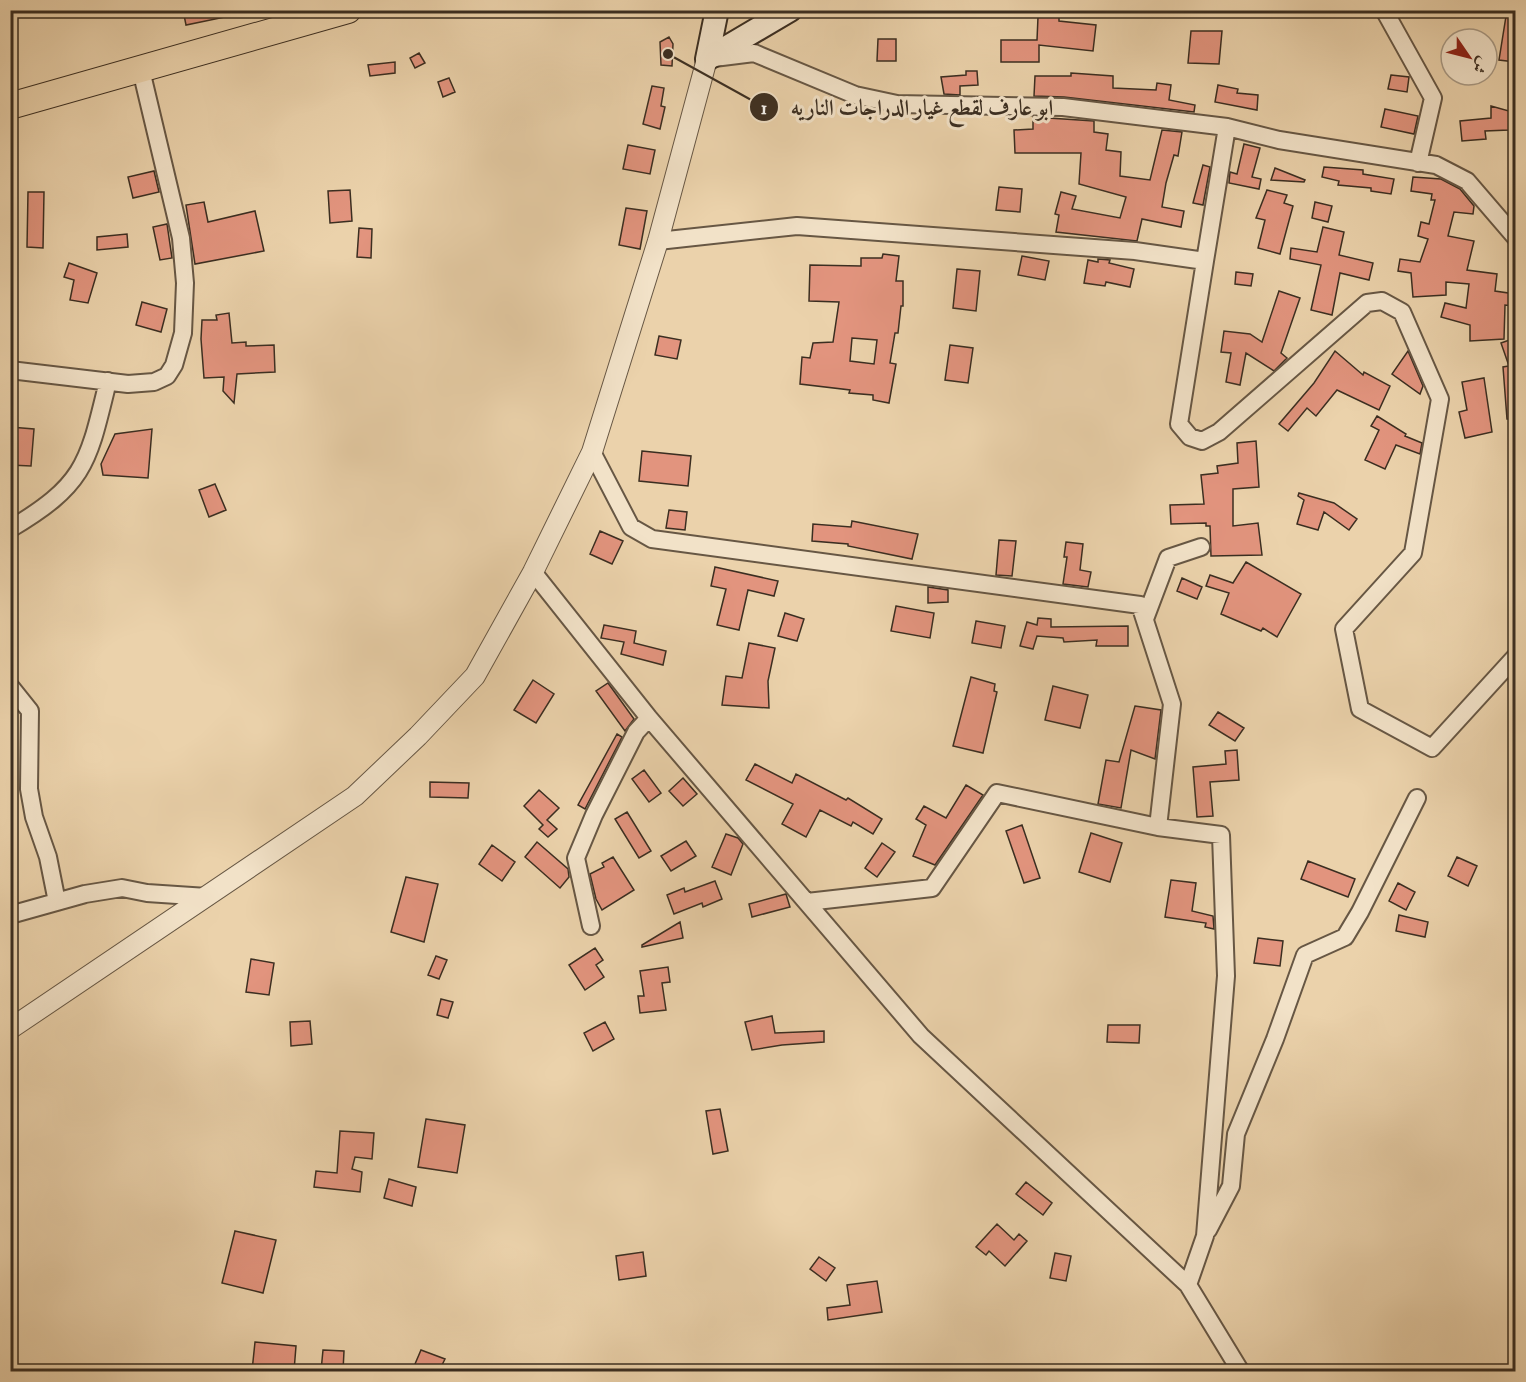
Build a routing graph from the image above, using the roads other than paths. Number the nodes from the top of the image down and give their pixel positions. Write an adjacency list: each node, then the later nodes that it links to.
1 (348, 10): 6 (main road)
2 (717, 10): 5 (main road)
3 (790, 10): 5 (main road)
4 (1384, 10): 9 (street)
5 (707, 59): 8 (street); 11 (street)
6 (141, 70): 7 (main road); 14 (street)
7 (10, 106)
8 (1227, 127): 9 (street); 12 (street)
9 (1418, 163): 10 (street)
10 (1515, 232)
11 (658, 242): 12 (street); 15 (street)
12 (1205, 261): 20 (street)
13 (10, 370): 14 (street)
14 (108, 381): 16 (street)
15 (592, 452): 18 (street); 19 (street)
16 (10, 529)
17 (1201, 547): 19 (street)
18 (533, 572): 22 (street); 25 (street)
19 (1145, 619): 24 (street)
20 (1515, 656)
21 (10, 686): 26 (street)
22 (649, 718): 27 (street); 29 (street)
23 (1417, 798): 31 (street)
24 (1158, 827): 27 (street); 31 (street)
25 (207, 897): 26 (street); 30 (street)
26 (57, 902): 28 (street)
27 (807, 902): 32 (street)
28 (10, 915)
29 (591, 926)
30 (10, 1029)
31 (1205, 1236): 32 (street)
32 (1188, 1285): 33 (street)
33 (1241, 1371)

